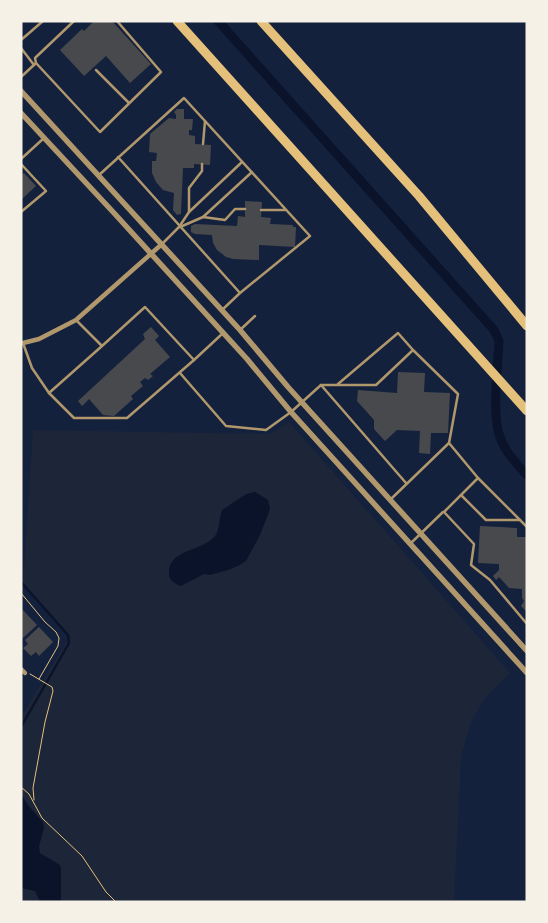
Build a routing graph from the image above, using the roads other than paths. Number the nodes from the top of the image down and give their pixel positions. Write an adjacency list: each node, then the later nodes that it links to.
1 (43, 21): 6 (lane)
2 (74, 21): 8 (lane)
3 (117, 21): 12 (lane)
4 (177, 21): 49 (highway)
5 (261, 21): 37 (highway)
6 (21, 40)
7 (21, 48): 8 (lane)
8 (35, 64): 10 (lane); 12 (lane)
9 (96, 70): 12 (lane)
10 (21, 76)
11 (21, 91): 23 (street)
12 (129, 103)
13 (21, 113): 15 (street)
14 (205, 120): 16 (lane); 17 (lane); 19 (lane)
15 (44, 138): 18 (lane); 32 (street)
16 (203, 144)
17 (118, 157): 23 (lane); 30 (lane)
18 (21, 159)
19 (242, 162): 22 (lane); 28 (lane)
20 (21, 164): 27 (lane)
21 (202, 164): 28 (lane)
22 (252, 172): 26 (lane); 29 (lane)
23 (99, 174): 31 (street)
24 (245, 209): 29 (lane)
25 (261, 210): 26 (lane)
26 (286, 210): 33 (lane)
27 (21, 212)
28 (189, 212): 30 (lane)
29 (203, 217): 30 (lane)
30 (179, 227): 31 (lane); 33 (lane)
31 (162, 244): 32 (street); 34 (street)
32 (150, 254): 36 (street); 39 (street)
33 (240, 294): 34 (lane)
34 (222, 310): 38 (street)
35 (255, 316): 38 (lane)
36 (76, 320): 40 (street); 41 (lane)
37 (527, 326)
38 (240, 330): 48 (street)
39 (223, 334): 43 (lane); 50 (street)
40 (22, 343): 47 (lane)
41 (102, 346): 43 (lane); 47 (lane)
42 (413, 350): 46 (lane); 46 (lane); 51 (lane)
43 (194, 360): 44 (lane)
44 (180, 373): 47 (lane); 50 (lane)
45 (321, 385): 46 (lane); 48 (lane); 53 (lane)
46 (337, 385)
47 (49, 393)
48 (302, 402): 50 (lane); 55 (street)
49 (527, 411)
50 (291, 412): 60 (street)
51 (450, 443): 52 (lane); 53 (lane)
52 (478, 478): 54 (lane); 57 (lane)
53 (406, 483): 55 (lane)
54 (461, 495): 56 (lane); 57 (lane)
55 (390, 499): 59 (street)
56 (444, 512): 59 (lane); 61 (lane)
57 (520, 520): 58 (lane)
58 (527, 526)
59 (421, 534): 60 (lane); 62 (street)
60 (410, 544): 63 (street)
61 (527, 624)
62 (527, 651)
63 (527, 673)

